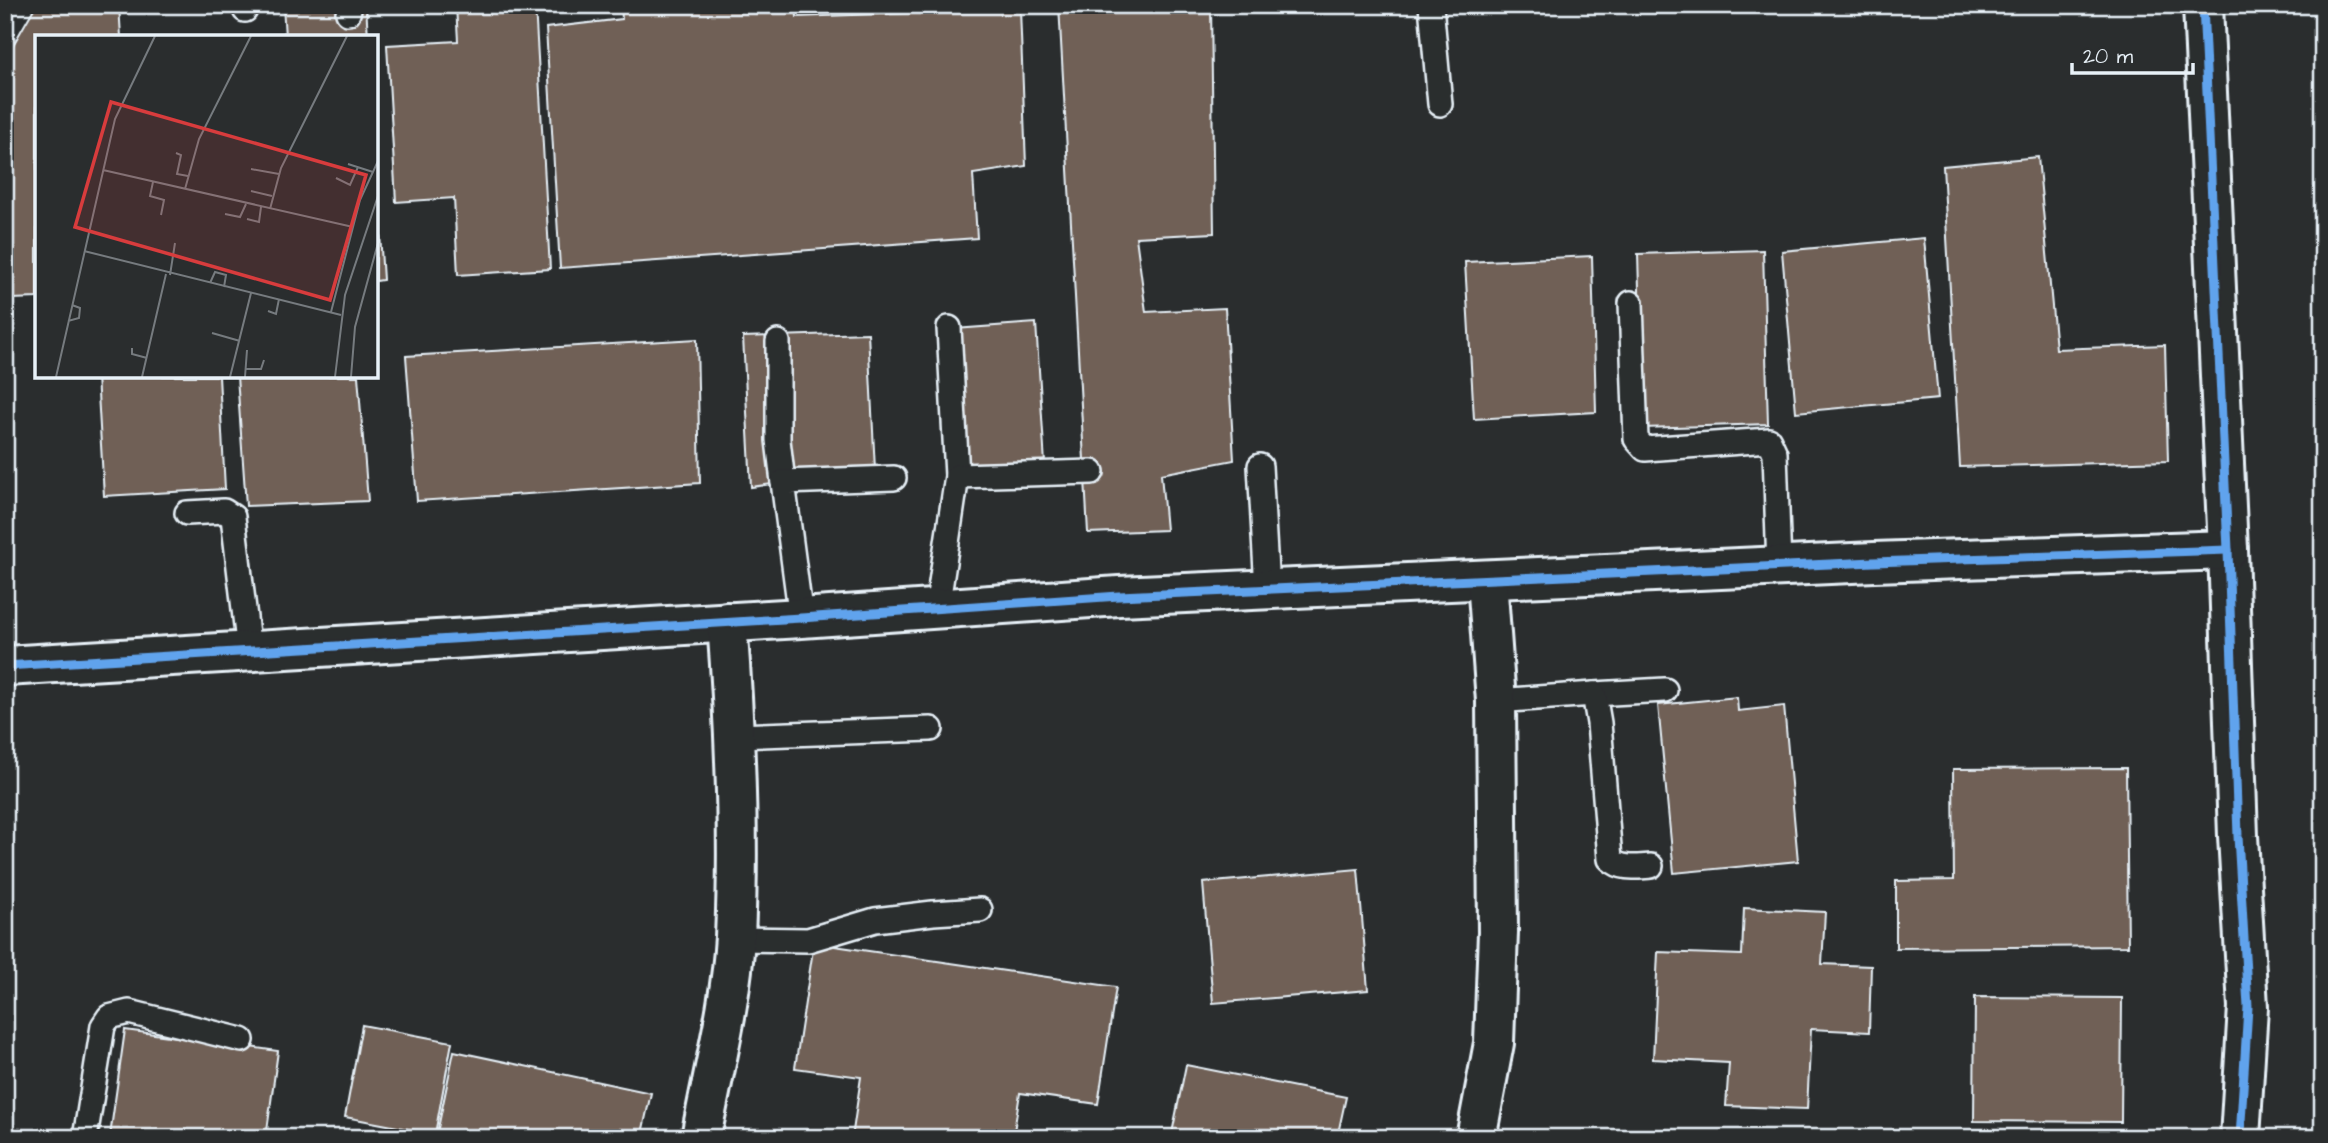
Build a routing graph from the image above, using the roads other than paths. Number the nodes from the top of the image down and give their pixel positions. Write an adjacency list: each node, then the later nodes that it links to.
1 (1431, 5): 3 (lane)
2 (2203, 5): 13 (street)
3 (1440, 104)
4 (1631, 303): 14 (lane)
5 (949, 328): 9 (lane)
6 (778, 342): 11 (lane)
7 (1259, 466): 16 (lane)
8 (1092, 472): 9 (lane)
9 (957, 476): 17 (lane)
10 (894, 478): 11 (lane)
11 (783, 482): 18 (lane)
12 (187, 513): 20 (lane)
13 (2228, 550): 14 (street); 34 (street)
14 (1779, 567): 15 (street)
15 (1487, 580): 16 (street); 24 (street)
16 (1268, 589): 17 (street)
17 (937, 608): 18 (street)
18 (801, 618): 19 (street)
19 (727, 622): 20 (street); 26 (street)
20 (249, 651): 21 (street)
21 (5, 666)
22 (1665, 691): 23 (lane)
23 (1594, 694): 24 (lane); 27 (lane)
24 (1496, 701): 33 (street)
25 (931, 730): 26 (lane)
26 (735, 736): 29 (street)
27 (1651, 866)
28 (980, 910): 29 (lane)
29 (735, 939): 32 (street)
30 (242, 1040): 31 (lane)
31 (85, 1138)
32 (701, 1138)
33 (1476, 1138)
34 (2240, 1138)

